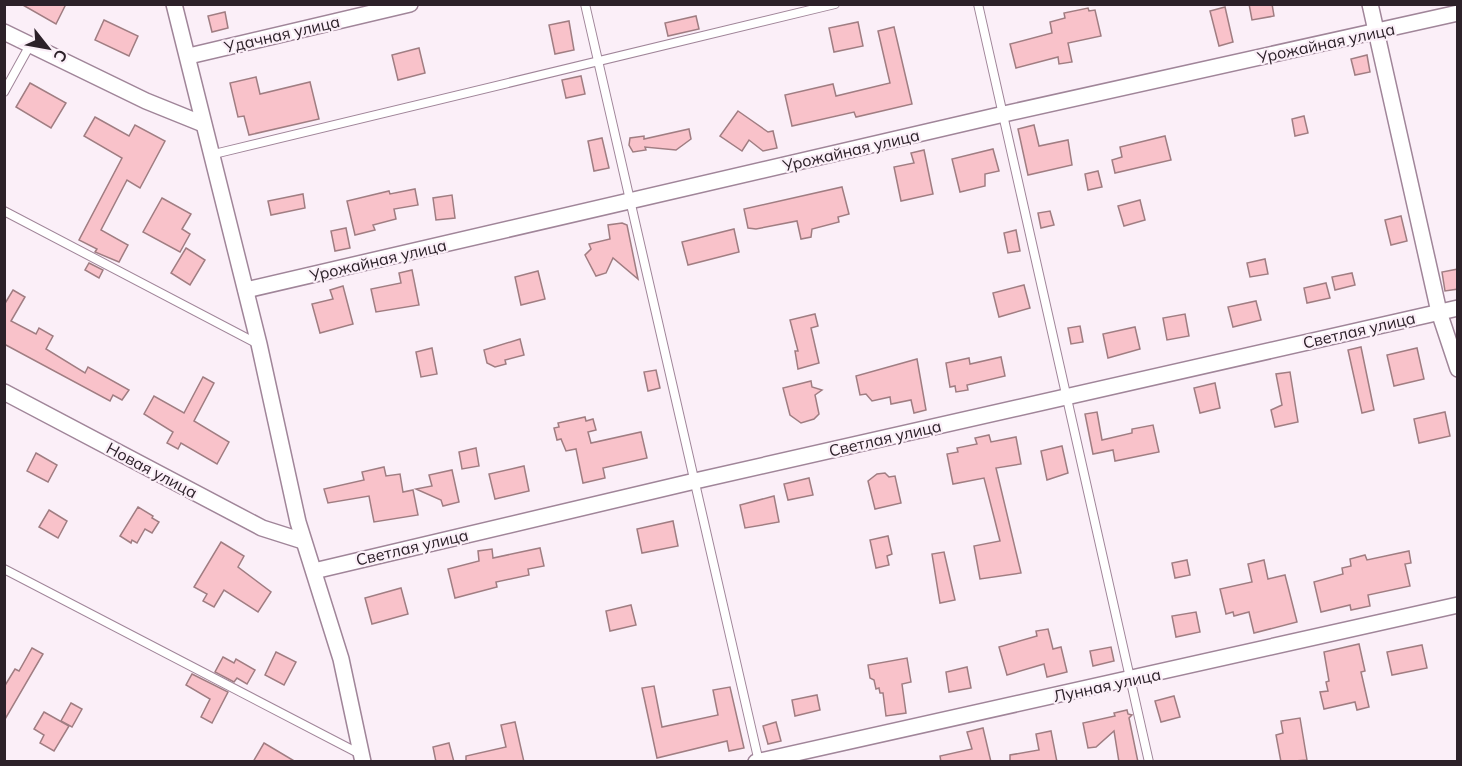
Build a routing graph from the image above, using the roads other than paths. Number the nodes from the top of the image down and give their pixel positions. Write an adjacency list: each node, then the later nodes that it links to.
1 (174, 4): 11 (street)
2 (410, 4): 11 (street, Удачная улица)
3 (585, 4): 12 (lane)
4 (835, 4): 12 (lane)
5 (978, 4): 14 (lane)
6 (1370, 4): 9 (street)
7 (1458, 14): 9 (street, Урожайная улица)
8 (4, 32): 10 (street)
9 (1378, 32): 14 (street, Урожайная улица); 21 (street)
10 (30, 45): 13 (lane); 15 (street)
11 (189, 56): 15 (street)
12 (598, 61): 16 (lane); 17 (lane)
13 (4, 92)
14 (1004, 114): 17 (street, Урожайная улица); 25 (lane)
15 (203, 124): 16 (street)
16 (210, 155): 19 (street)
17 (629, 202): 19 (street, Урожайная улица); 26 (lane)
18 (4, 211): 22 (lane)
19 (246, 290): 22 (street)
20 (1458, 308): 21 (street, Светлая улица)
21 (1439, 312): 23 (street); 25 (street, Светлая улица)
22 (260, 344): 27 (street)
23 (1458, 369)
24 (4, 392): 27 (street, Новая улица)
25 (1068, 397): 26 (street, Светлая улица); 31 (lane)
26 (696, 481): 29 (street, Светлая улица); 33 (lane)
27 (303, 541): 29 (street)
28 (4, 569): 32 (lane)
29 (314, 571): 32 (street)
30 (1458, 605): 31 (street, Лунная улица)
31 (1131, 679): 33 (street, Лунная улица); 34 (lane)
32 (363, 759)
33 (758, 761)
34 (1149, 762)

